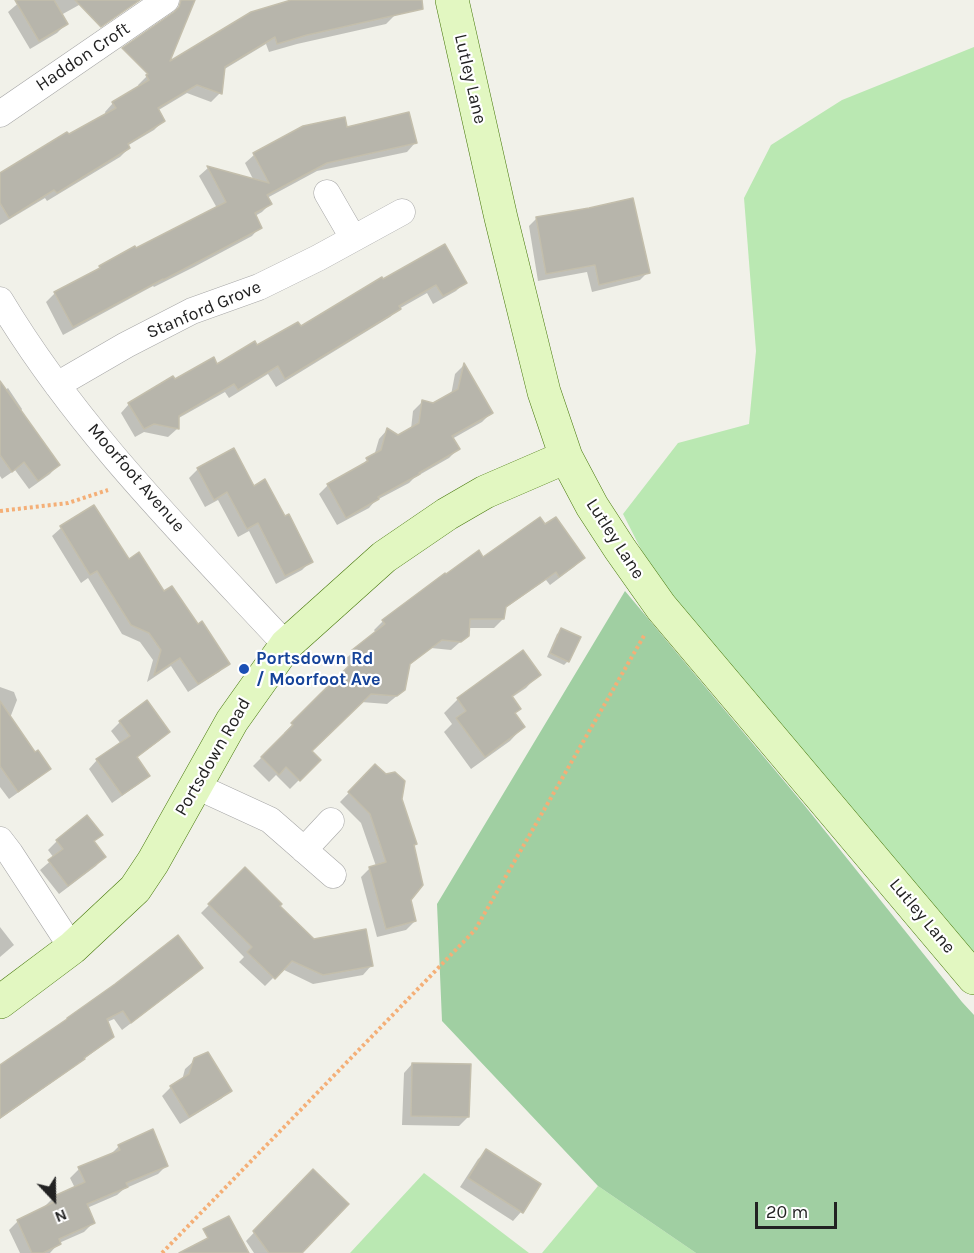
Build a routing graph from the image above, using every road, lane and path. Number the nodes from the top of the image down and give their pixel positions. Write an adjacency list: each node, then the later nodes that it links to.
1 (166, 0): 3 (street, Haddon Croft)
2 (453, 0): 9 (street, Lutley Lane)
3 (0, 114)
4 (327, 193): 6 (street)
5 (402, 212): 6 (street, Stanford Grove)
6 (353, 238): 8 (street, Stanford Grove)
7 (0, 300): 8 (street, Moorfoot Avenue)
8 (57, 385): 10 (street, Moorfoot Avenue)
9 (566, 457): 12 (street, Lutley Lane); 13 (street, Portsdown Road)
10 (134, 480): 11 (path); 13 (street, Moorfoot Avenue)
11 (0, 511)
12 (661, 607): 20 (street, Lutley Lane); 22 (path)
13 (286, 645): 14 (street, Portsdown Road)
14 (196, 786): 17 (street); 19 (street, Portsdown Road)
15 (331, 821): 17 (street)
16 (0, 840): 19 (street)
17 (304, 850): 18 (street)
18 (333, 876)
19 (72, 948): 21 (street, Portsdown Road)
20 (974, 978)
21 (0, 1002)
22 (162, 1253)

